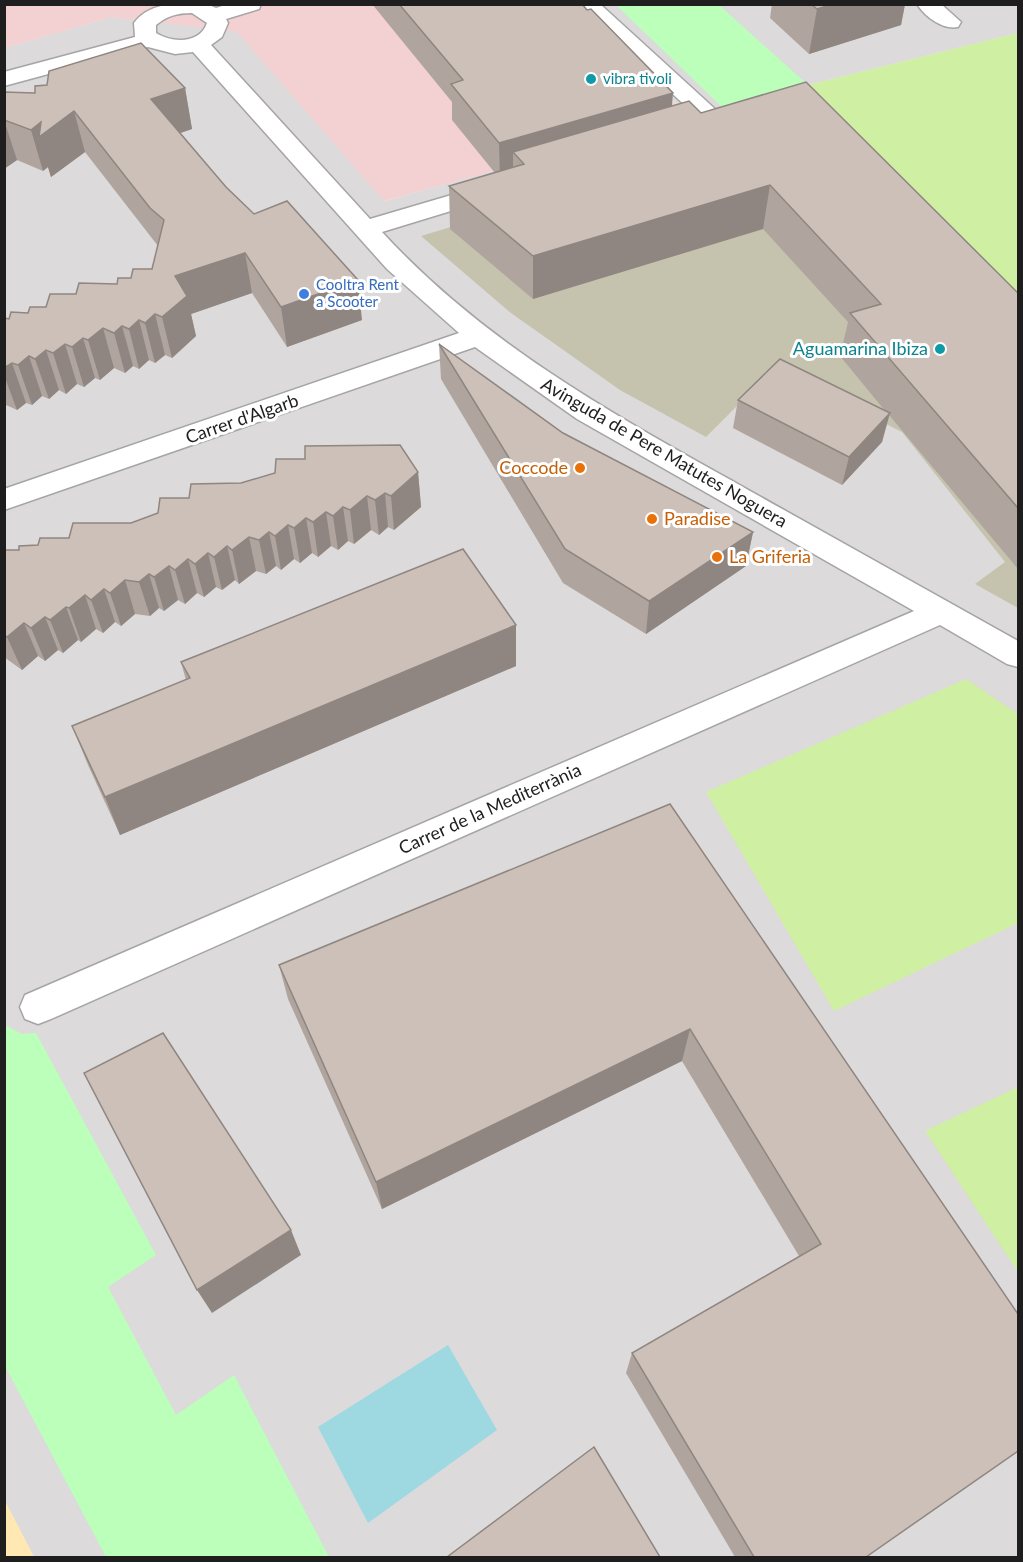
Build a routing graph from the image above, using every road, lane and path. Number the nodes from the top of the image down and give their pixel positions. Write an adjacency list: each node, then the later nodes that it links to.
1 (251, 4): 5 (street)
2 (587, 4): 10 (street)
3 (927, 4): 6 (street)
4 (156, 8): 5 (street); 7 (street)
5 (215, 16): 8 (street)
6 (950, 22)
7 (149, 40): 8 (street); 9 (street)
8 (198, 44): 12 (street, Avinguda de Pere Matutes Noguera)
9 (4, 79)
10 (718, 124)
11 (516, 184): 12 (street)
12 (364, 229): 13 (street, Avinguda de Pere Matutes Noguera)
13 (478, 336): 14 (street, Carrer d'Algarb); 15 (street, Avinguda de Pere Matutes Noguera)
14 (4, 500)
15 (941, 612): 16 (street, Avinguda de Pere Matutes Noguera); 17 (street, Carrer de la Mediterrània)
16 (1018, 655)
17 (38, 1007)

